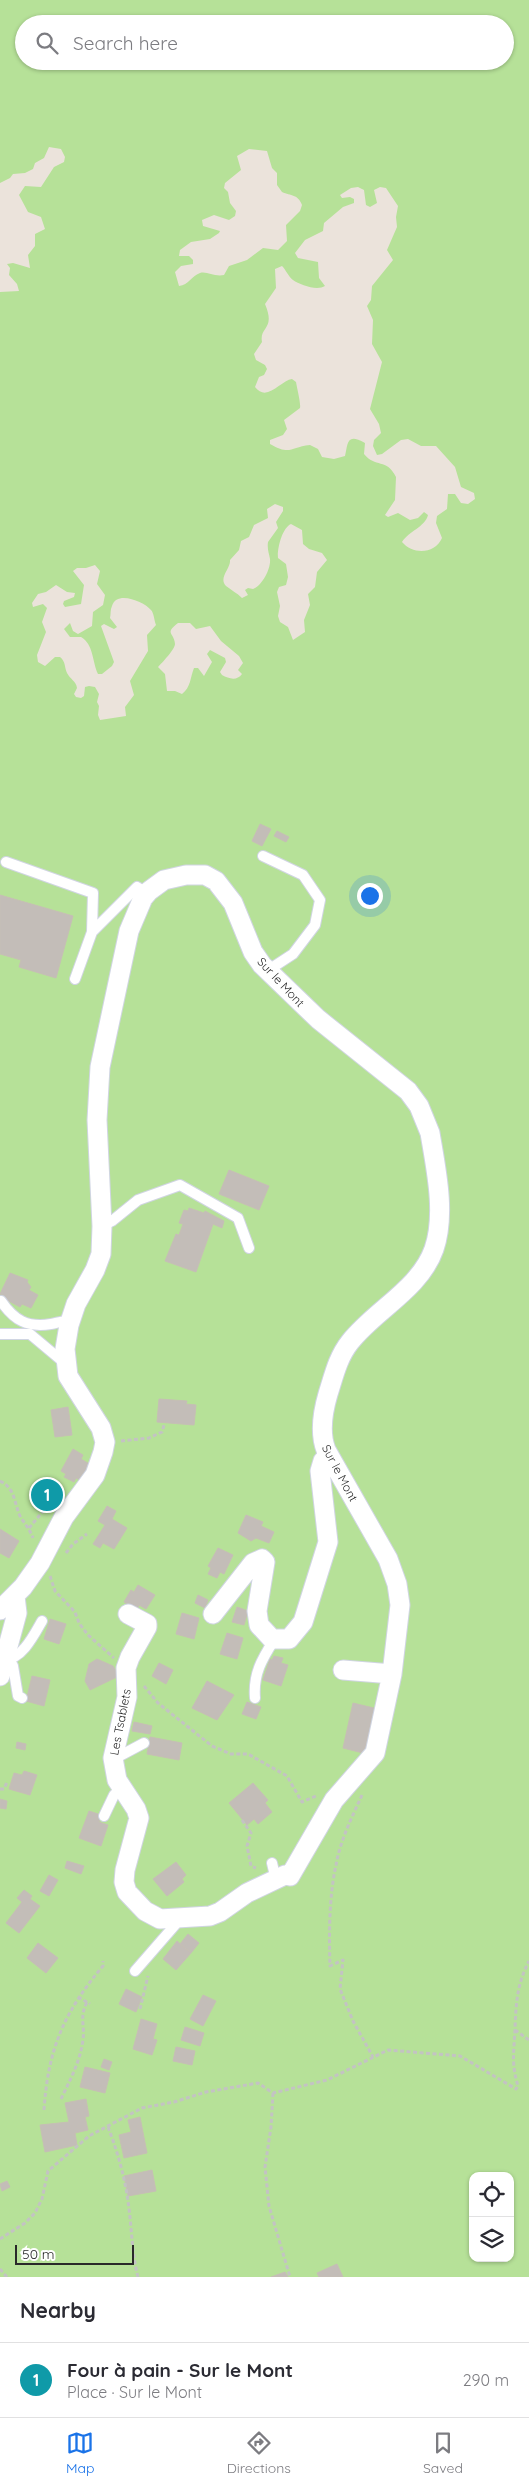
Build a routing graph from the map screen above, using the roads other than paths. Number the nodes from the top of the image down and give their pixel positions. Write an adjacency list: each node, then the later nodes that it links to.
1 (263, 856): 5 (lane)
2 (6, 862): 4 (lane)
3 (147, 893): 4 (lane); 5 (street, Sur le Mont); 7 (street, Sur le Mont)
4 (92, 932): 6 (lane)
5 (267, 971): 13 (street, Sur le Mont)
6 (75, 979)
7 (102, 1226): 8 (lane); 10 (street, Sur le Mont)
8 (249, 1248)
9 (0, 1301): 10 (lane)
10 (70, 1322): 12 (street, Sur le Mont)
11 (0, 1334): 12 (lane)
12 (65, 1359): 14 (street, Sur le Mont)
13 (329, 1456): 18 (street); 21 (street, Sur le Mont)
14 (5, 1604): 19 (street)
15 (128, 1614): 26 (street, Les Tsablets)
16 (212, 1614): 18 (street)
17 (42, 1621): 19 (lane)
18 (274, 1640): 23 (lane)
19 (4, 1665): 22 (lane)
20 (343, 1670): 21 (street)
21 (392, 1674): 25 (street, Sur le Mont)
22 (22, 1698)
23 (255, 1698)
24 (144, 1743): 26 (lane)
25 (375, 1753): 29 (street, Les Tsablets)
26 (112, 1759): 27 (street, Les Tsablets)
27 (122, 1787): 28 (lane); 29 (street, Les Tsablets)
28 (104, 1816)
29 (178, 1918): 30 (lane)
30 (135, 1971)

